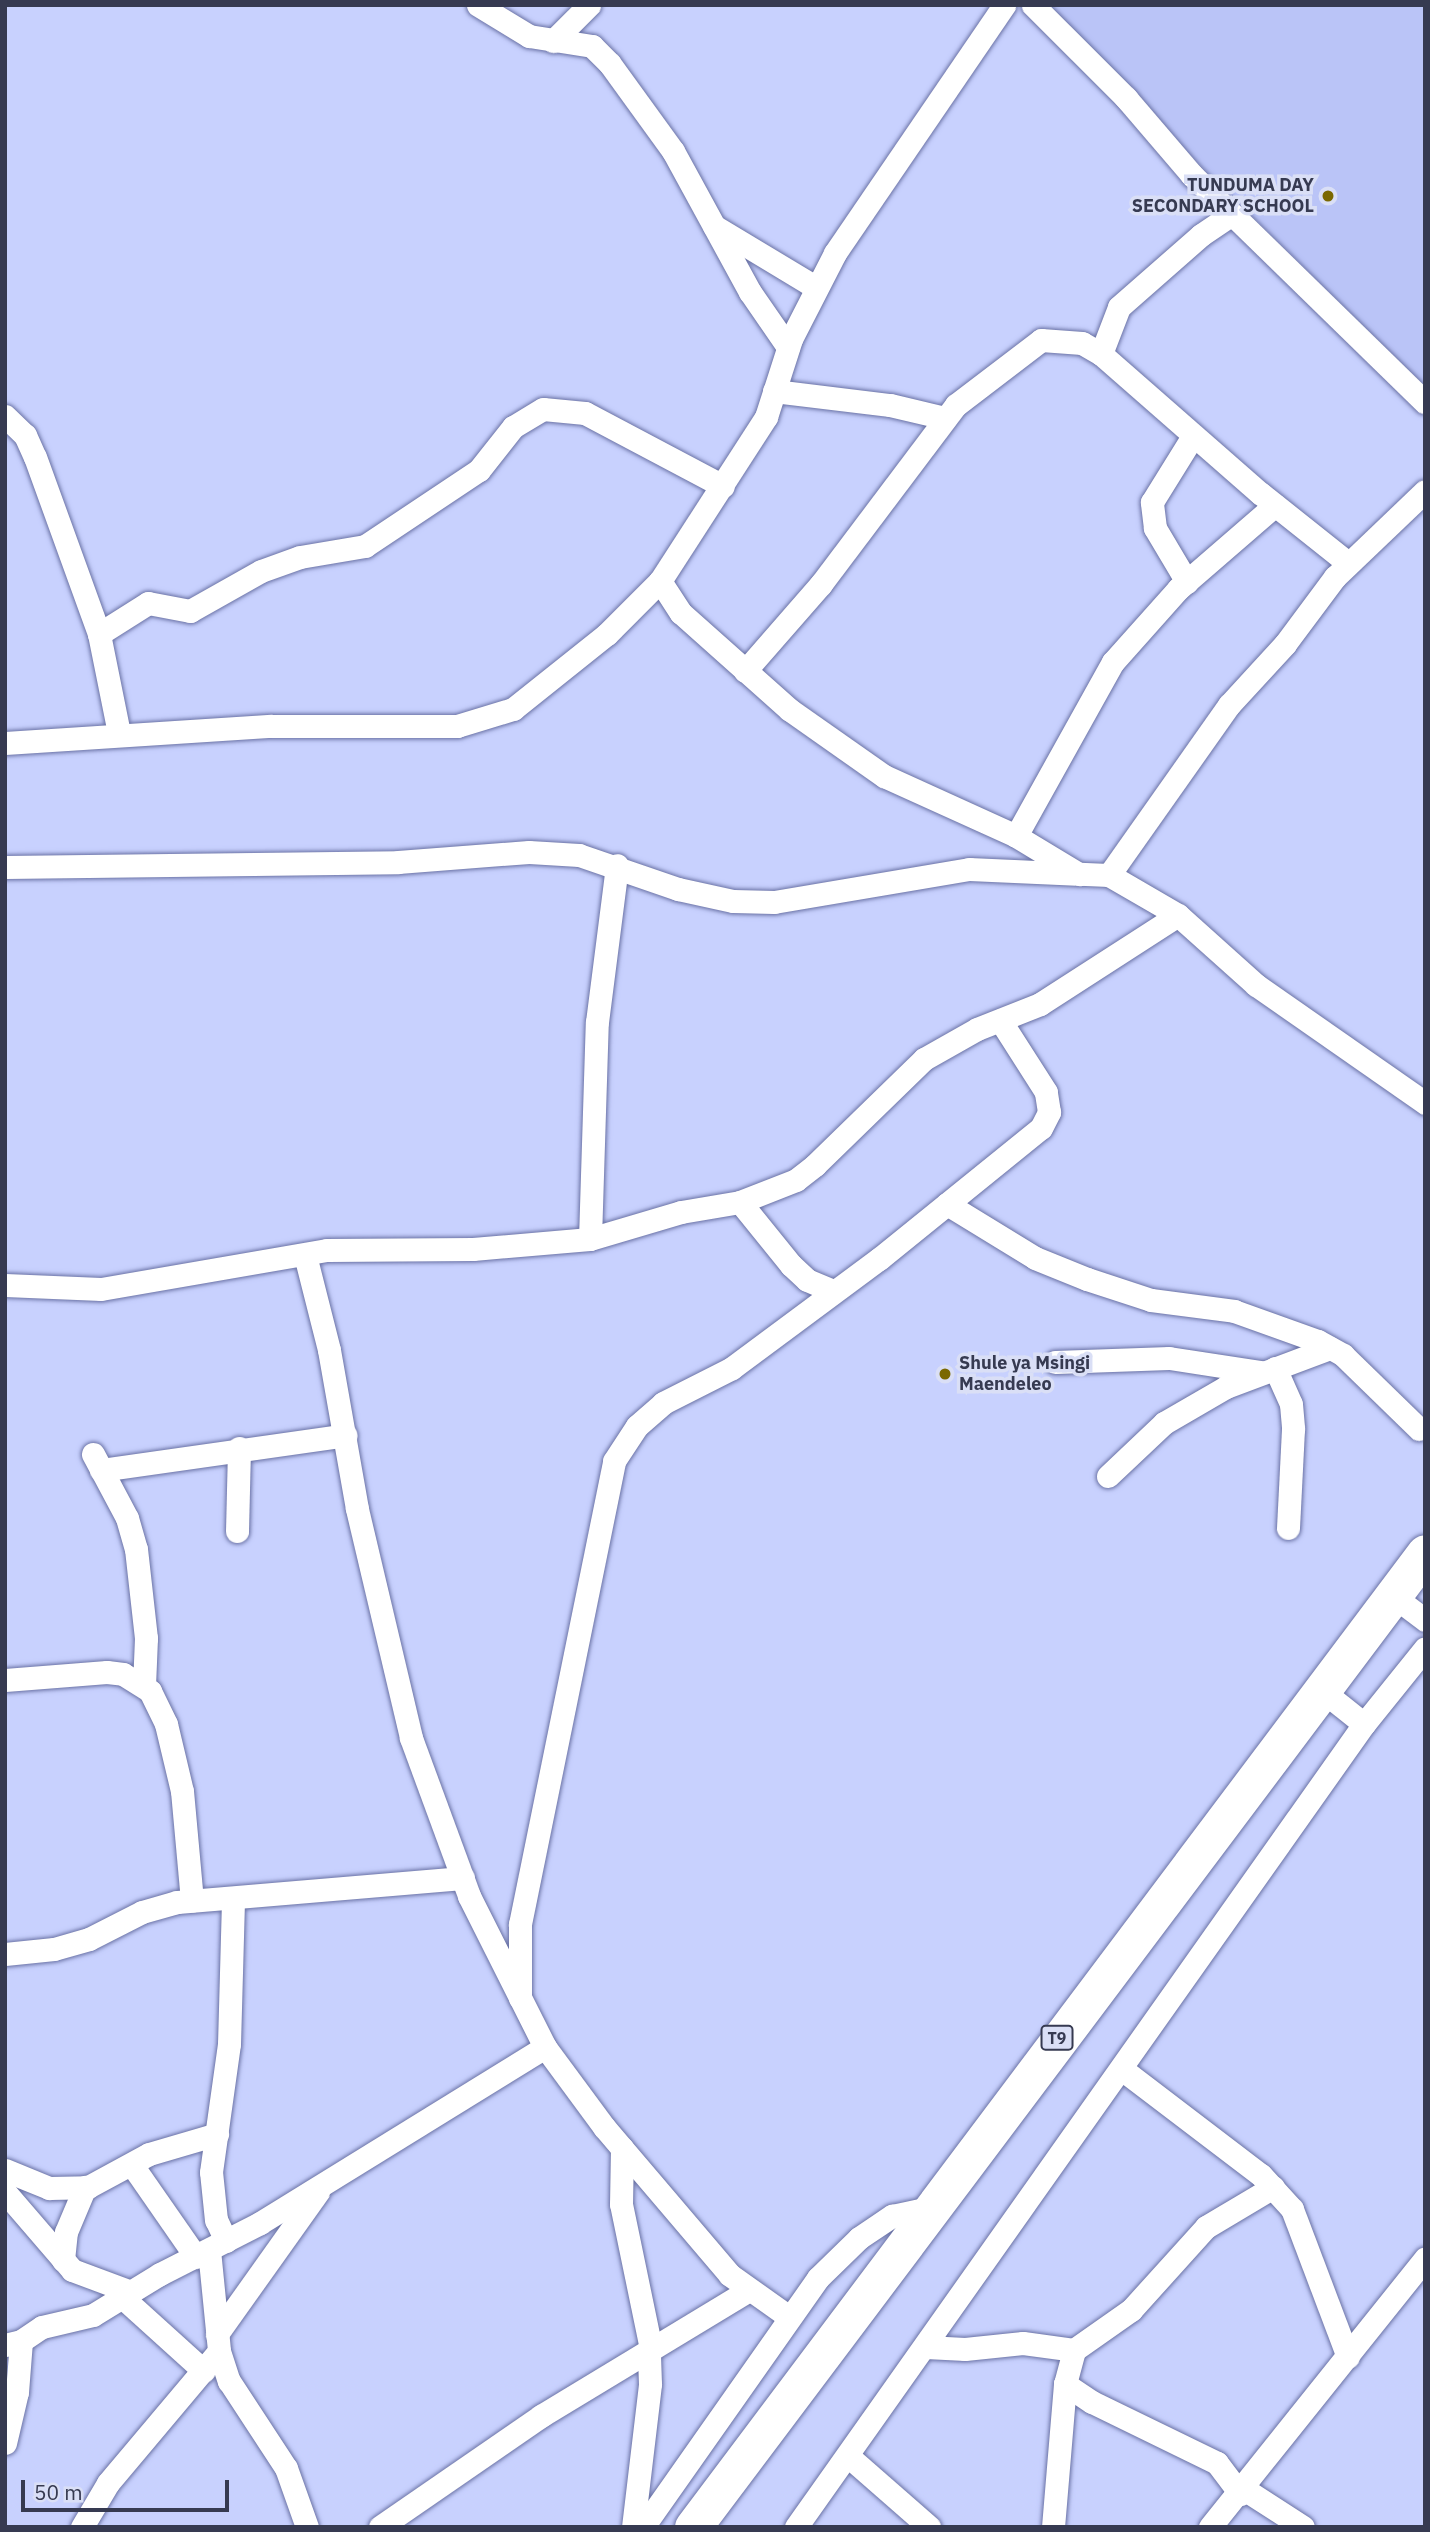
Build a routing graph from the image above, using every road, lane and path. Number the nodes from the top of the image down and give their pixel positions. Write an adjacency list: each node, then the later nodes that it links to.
1 (478, 5): 5 (street)
2 (589, 5): 5 (street)
3 (1004, 5): 8 (street)
4 (1033, 5): 6 (street)
5 (553, 41): 7 (street)
6 (1232, 214): 10 (street); 12 (street)
7 (711, 224): 8 (street); 9 (street)
8 (816, 287): 9 (street)
9 (789, 346): 11 (street)
10 (1101, 354): 14 (street); 15 (street)
11 (774, 391): 14 (street); 16 (street)
12 (1425, 402)
13 (5, 416): 22 (street)
14 (945, 418): 23 (street)
15 (1193, 436): 18 (street); 21 (street)
16 (723, 486): 20 (street); 22 (street)
17 (1425, 491): 19 (street)
18 (1275, 505): 19 (street); 21 (street)
19 (1348, 563): 30 (street)
20 (660, 581): 23 (street); 24 (street)
21 (1187, 582): 26 (street)
22 (99, 634): 24 (street)
23 (745, 671): 26 (street)
24 (119, 733): 25 (street)
25 (5, 743)
26 (1016, 836): 29 (street)
27 (617, 865): 28 (street); 29 (street); 36 (street)
28 (5, 867)
29 (1079, 874): 30 (street)
30 (1110, 875): 31 (street)
31 (1178, 915): 32 (street); 33 (street)
32 (1000, 1020): 34 (street); 35 (street)
33 (1425, 1104)
34 (740, 1202): 36 (street); 39 (street)
35 (947, 1204): 39 (street); 40 (street)
36 (590, 1239): 37 (street)
37 (305, 1255): 38 (street); 44 (street)
38 (5, 1285)
39 (833, 1291): 61 (street)
40 (1330, 1348): 42 (street); 43 (street)
41 (1055, 1362): 42 (street)
42 (1269, 1370): 46 (street); 47 (street)
43 (1419, 1429)
44 (346, 1435): 45 (street); 57 (street)
45 (239, 1448): 48 (street); 54 (street)
46 (1108, 1476)
47 (1288, 1528)
48 (237, 1531)
49 (1425, 1552): 50 (highway, T9)
50 (1392, 1595): 51 (street); 55 (highway, T9)
51 (1425, 1620)
52 (1425, 1648): 56 (street)
53 (5, 1681): 54 (street)
54 (144, 1686): 59 (street)
55 (1320, 1689): 56 (street); 72 (highway, T9)
56 (1364, 1724): 63 (street)
57 (463, 1878): 58 (street); 61 (street)
58 (233, 1898): 59 (street); 64 (street)
59 (192, 1901): 60 (street)
60 (5, 1954)
61 (520, 1998): 62 (street)
62 (545, 2047): 65 (street); 68 (street)
63 (1123, 2070): 70 (street); 81 (street)
64 (217, 2134): 66 (street); 73 (street)
65 (622, 2148): 76 (street); 82 (street)
66 (132, 2165): 69 (street); 73 (street)
67 (5, 2169): 69 (street)
68 (322, 2186): 73 (street); 79 (street)
69 (85, 2187): 75 (street)
70 (1273, 2187): 83 (street); 84 (street)
71 (5, 2192): 75 (street)
72 (929, 2208): 78 (street); 95 (highway, T9)
73 (211, 2249): 77 (street); 79 (street)
74 (1425, 2259): 84 (street)
75 (63, 2260): 77 (street)
76 (749, 2290): 78 (street); 82 (street)
77 (126, 2295): 80 (street); 85 (street)
78 (789, 2317): 94 (street)
79 (218, 2342): 85 (street); 91 (street)
80 (13, 2343): 87 (street)
81 (926, 2347): 83 (street); 88 (street)
82 (650, 2350): 92 (street); 93 (street)
83 (1074, 2350): 86 (street)
84 (1348, 2357): 89 (street)
85 (205, 2371): 90 (street)
86 (1065, 2384): 89 (street); 98 (street)
87 (5, 2443)
88 (848, 2456): 96 (street); 97 (street)
89 (1242, 2491): 99 (street); 100 (street)
90 (82, 2527)
91 (307, 2527)
92 (380, 2527)
93 (633, 2527)
94 (643, 2527)
95 (693, 2527)
96 (796, 2527)
97 (929, 2527)
98 (1053, 2527)
99 (1210, 2527)
100 (1303, 2527)

